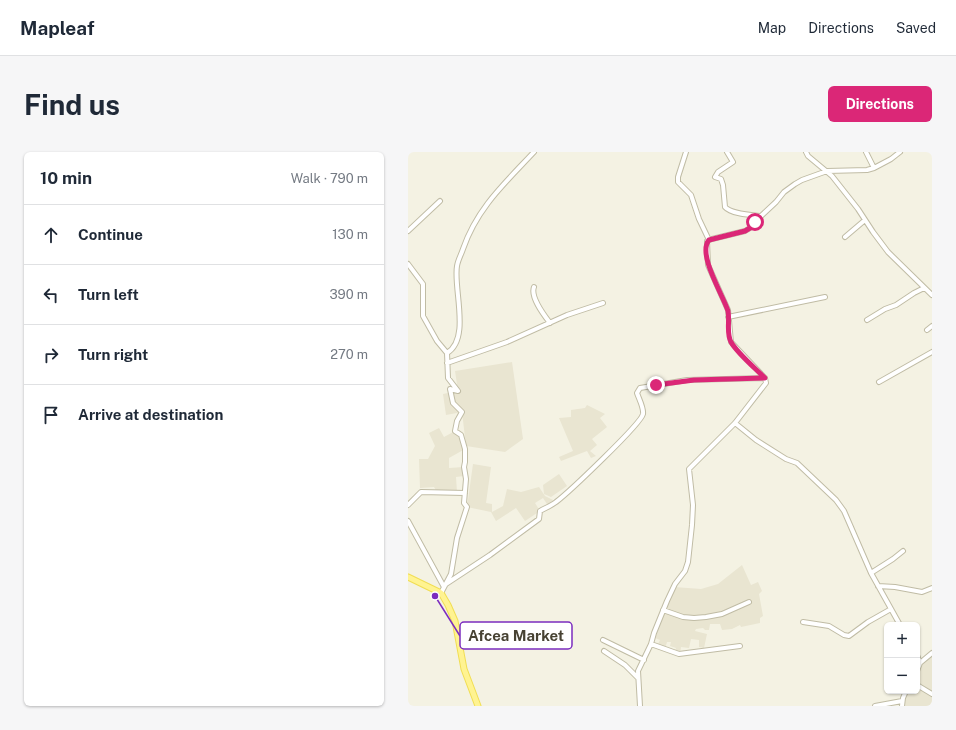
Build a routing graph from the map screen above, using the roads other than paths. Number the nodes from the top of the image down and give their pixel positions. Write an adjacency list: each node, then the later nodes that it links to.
1 (534, 152): 27 (street)
2 (686, 152): 14 (street)
3 (727, 152): 10 (street)
4 (806, 152): 8 (street)
5 (866, 152): 7 (street)
6 (900, 152): 7 (street)
7 (874, 168): 8 (street)
8 (827, 171): 10 (street); 11 (street)
9 (440, 200): 12 (street)
10 (761, 216): 14 (street)
11 (865, 220): 13 (street); 17 (street)
12 (408, 231)
13 (845, 237)
14 (709, 240): 21 (street)
15 (408, 264): 27 (street)
16 (534, 287): 23 (street)
17 (924, 288): 18 (street); 22 (street)
18 (932, 295)
19 (825, 297): 21 (street)
20 (603, 302): 23 (street)
21 (728, 317): 29 (street)
22 (866, 320)
23 (550, 323): 28 (street)
24 (932, 326): 25 (street)
25 (927, 330)
26 (932, 352): 30 (street)
27 (447, 353): 28 (street)
28 (447, 363): 32 (street)
29 (765, 378): 31 (street); 38 (street)
30 (878, 382)
31 (735, 423): 36 (street); 44 (street)
32 (465, 493): 33 (street); 38 (street)
33 (408, 505)
34 (408, 521): 38 (street)
35 (903, 551): 36 (street)
36 (871, 573): 39 (street)
37 (408, 577): 41 (main road)
38 (445, 586): 41 (street)
39 (878, 586): 40 (street); 43 (street)
40 (932, 588)
41 (441, 594): 59 (main road)
42 (749, 602): 44 (street)
43 (891, 609): 45 (street); 46 (street)
44 (663, 610): 48 (street)
45 (803, 622)
46 (898, 622)
47 (603, 640): 52 (street)
48 (651, 644): 49 (street); 52 (street)
49 (740, 646)
50 (604, 651): 54 (street)
51 (932, 653): 53 (street)
52 (644, 660): 54 (street)
53 (920, 663)
54 (638, 678): 60 (street)
55 (920, 687): 57 (street)
56 (905, 694): 58 (street)
57 (932, 694)
58 (902, 704): 61 (street)
59 (478, 706)
60 (640, 706)
61 (875, 706)

